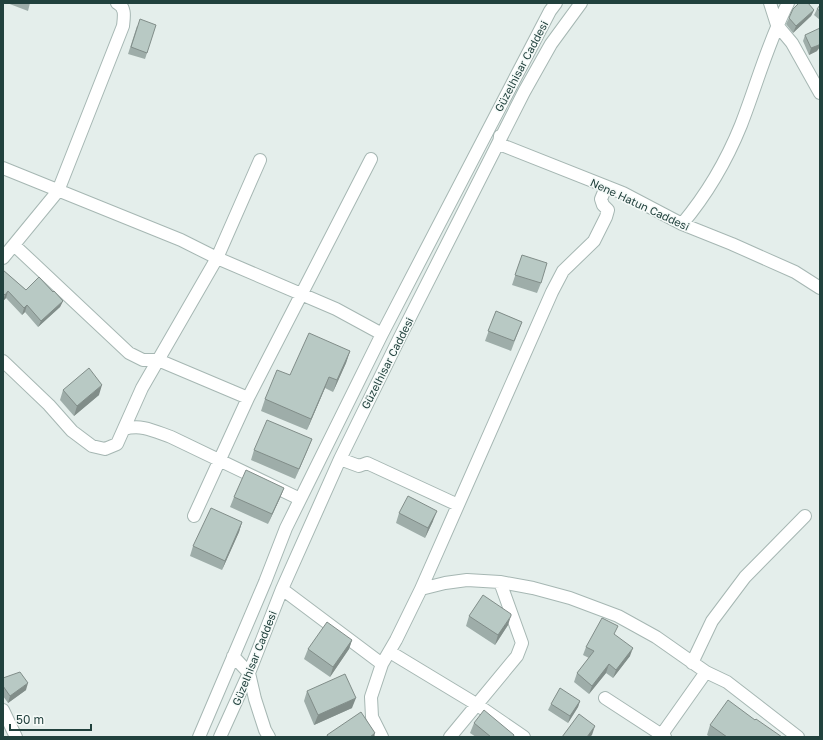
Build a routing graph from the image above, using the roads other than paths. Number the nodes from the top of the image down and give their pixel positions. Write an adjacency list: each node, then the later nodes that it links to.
1 (116, 3): 14 (street)
2 (556, 3): 8 (street, Güzelhisar Caddesi)
3 (581, 3): 9 (street, Güzelhisar Caddesi)
4 (770, 3): 6 (street)
5 (788, 3): 6 (street)
6 (777, 25): 7 (street); 15 (street)
7 (820, 93)
8 (503, 99): 9 (street); 21 (street, Güzelhisar Caddesi)
9 (499, 144): 13 (street, Nene Hatun Caddesi); 26 (street, Güzelhisar Caddesi)
10 (371, 159): 20 (street)
11 (260, 160): 18 (street)
12 (3, 168): 14 (street)
13 (606, 187): 15 (street, Nene Hatun Caddesi); 29 (street)
14 (58, 191): 16 (street); 18 (street)
15 (682, 224): 19 (street, Nene Hatun Caddesi)
16 (14, 245): 17 (street); 22 (street)
17 (3, 258)
18 (217, 258): 20 (street); 22 (street)
19 (820, 288)
20 (302, 294): 21 (street); 24 (street)
21 (382, 334): 28 (street, Güzelhisar Caddesi)
22 (158, 360): 24 (street); 25 (street)
23 (3, 361): 25 (street)
24 (248, 398): 27 (street)
25 (124, 429): 27 (street)
26 (340, 459): 29 (street); 33 (street, Güzelhisar Caddesi)
27 (220, 460): 28 (street); 30 (street)
28 (300, 499): 36 (street, Güzelhisar Caddesi)
29 (458, 505): 34 (street)
30 (194, 516)
31 (805, 516): 37 (street)
32 (500, 582): 34 (street); 37 (street); 42 (street)
33 (282, 589): 38 (street); 40 (street, Güzelhisar Caddesi)
34 (422, 589): 35 (street)
35 (390, 652): 38 (street); 42 (street)
36 (233, 656): 40 (street); 46 (street, Güzelhisar Caddesi)
37 (692, 663): 39 (street)
38 (382, 664): 49 (street)
39 (706, 672): 44 (street); 52 (street)
40 (249, 673): 47 (street, Güzelhisar Caddesi); 48 (street)
41 (605, 698): 44 (street)
42 (476, 704): 50 (street); 51 (street)
43 (3, 710): 45 (street)
44 (662, 736)
45 (16, 737)
46 (199, 737)
47 (220, 737)
48 (269, 737)
49 (382, 737)
50 (450, 737)
51 (524, 737)
52 (798, 737)

